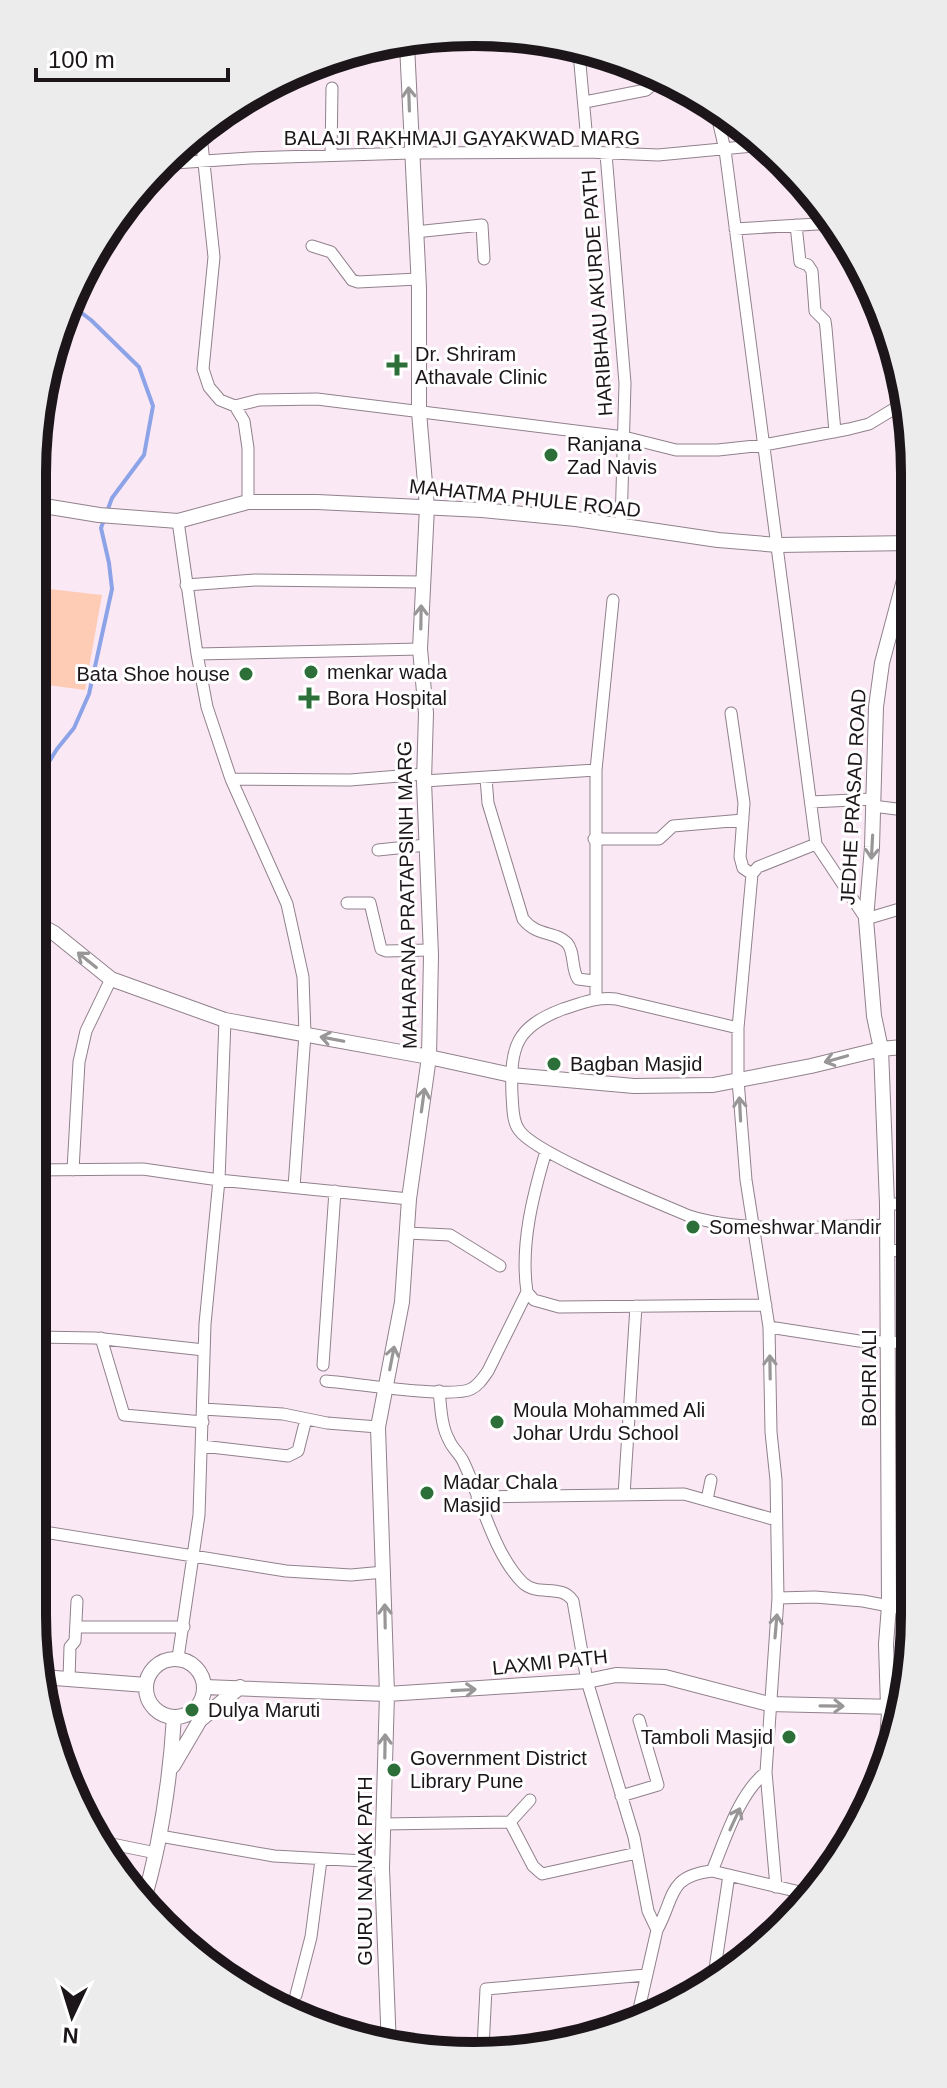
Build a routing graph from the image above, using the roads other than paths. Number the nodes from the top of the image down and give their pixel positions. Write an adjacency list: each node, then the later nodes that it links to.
1 (407, 52): 11 (street, MAHARANA PRATAPSINH MARG, one-way to 1)
2 (580, 60): 5 (street)
3 (652, 85): 5 (street)
4 (332, 88): 13 (street)
5 (585, 102): 10 (street)
6 (719, 123): 9 (street)
7 (201, 144): 14 (street)
8 (749, 147): 9 (street, BALAJI RAKHMAJI GAYAKWAD MARG)
9 (725, 150): 12 (street, BALAJI RAKHMAJI GAYAKWAD MARG); 18 (street)
10 (588, 152): 11 (street, BALAJI RAKHMAJI GAYAKWAD MARG); 12 (street, BALAJI RAKHMAJI GAYAKWAD MARG)
11 (411, 153): 13 (street, BALAJI RAKHMAJI GAYAKWAD MARG); 19 (street, MAHARANA PRATAPSINH MARG)
12 (606, 154): 27 (street, HARIBHAU AKURDE PATH)
13 (331, 155): 14 (street, BALAJI RAKHMAJI GAYAKWAD MARG)
14 (202, 162): 15 (street, BALAJI RAKHMAJI GAYAKWAD MARG); 23 (street)
15 (180, 163)
16 (820, 224): 17 (street)
17 (796, 225): 18 (street); 26 (street)
18 (735, 229): 28 (street)
19 (415, 232): 21 (street); 22 (street, MAHARANA PRATAPSINH MARG)
20 (312, 246): 22 (street)
21 (484, 259)
22 (418, 279): 25 (street, MAHARANA PRATAPSINH MARG)
23 (235, 406): 25 (street); 29 (street)
24 (896, 408): 26 (street)
25 (419, 412): 27 (street); 31 (street, MAHARANA PRATAPSINH MARG)
26 (835, 432): 28 (street)
27 (624, 437): 28 (street); 33 (street, HARIBHAU AKURDE PATH)
28 (764, 445): 35 (street)
29 (248, 502): 31 (street, MAHATMA PHULE ROAD); 32 (street, MAHATMA PHULE ROAD)
30 (46, 506): 32 (street, MAHATMA PHULE ROAD)
31 (427, 507): 33 (street, MAHATMA PHULE ROAD); 36 (street, MAHARANA PRATAPSINH MARG)
32 (178, 521): 37 (street)
33 (621, 526): 35 (street, MAHATMA PHULE ROAD)
34 (901, 543): 35 (street, MAHATMA PHULE ROAD)
35 (778, 545): 47 (street)
36 (422, 582): 37 (street); 40 (street, MAHARANA PRATAPSINH MARG, one-way to 36)
37 (186, 585): 41 (street)
38 (901, 591): 48 (street, JEDHE PRASAD ROAD)
39 (613, 600): 43 (street)
40 (420, 649): 41 (street); 44 (street, MAHARANA PRATAPSINH MARG)
41 (197, 654): 46 (street)
42 (731, 713): 50 (street)
43 (596, 770): 45 (street); 51 (street)
44 (424, 778): 45 (street); 46 (street); 53 (street, MAHARANA PRATAPSINH MARG)
45 (486, 778): 62 (street)
46 (231, 779): 66 (street)
47 (811, 802): 48 (street); 52 (street)
48 (873, 802): 49 (street); 58 (street, JEDHE PRASAD ROAD, one-way to 58)
49 (901, 808)
50 (743, 820): 51 (street); 55 (street)
51 (594, 839): 62 (street)
52 (816, 844): 55 (street); 58 (street)
53 (426, 845): 54 (street); 60 (street, MAHARANA PRATAPSINH MARG)
54 (378, 850)
55 (752, 874): 65 (street)
56 (347, 903): 60 (street)
57 (901, 909): 58 (street)
58 (866, 919): 68 (street, JEDHE PRASAD ROAD)
59 (46, 929): 61 (street, one-way to 59)
60 (430, 950): 69 (street, MAHARANA PRATAPSINH MARG)
61 (111, 979): 64 (street); 74 (street)
62 (594, 981): 63 (street)
63 (596, 997): 65 (street); 70 (street)
64 (225, 1020): 66 (street); 75 (street)
65 (738, 1028): 71 (street)
66 (305, 1034): 69 (street, one-way to 66); 76 (street)
67 (901, 1047): 68 (street)
68 (881, 1049): 71 (street, one-way to 71); 79 (street, BOHRI ALI)
69 (429, 1057): 70 (street); 78 (street, MAHARANA PRATAPSINH MARG, one-way to 69)
70 (511, 1075): 71 (street); 72 (street)
71 (738, 1080): 82 (street, one-way to 71)
72 (546, 1151): 82 (street); 87 (street)
73 (46, 1170): 74 (street)
74 (73, 1170): 75 (street)
75 (219, 1180): 76 (street); 95 (street)
76 (294, 1187): 77 (street)
77 (335, 1191): 78 (street); 96 (street)
78 (409, 1199): 83 (street, MAHARANA PRATAPSINH MARG)
79 (887, 1204): 80 (street); 81 (street, BOHRI ALI)
80 (901, 1204)
81 (888, 1225): 82 (street); 84 (street, BOHRI ALI)
82 (755, 1226): 88 (street)
83 (407, 1233): 86 (street); 98 (street, MAHARANA PRATAPSINH MARG, one-way to 83)
84 (888, 1250): 85 (street); 93 (street, BOHRI ALI)
85 (901, 1251)
86 (500, 1266)
87 (527, 1292): 89 (street); 99 (street)
88 (766, 1305): 89 (street); 90 (street)
89 (636, 1306): 106 (street)
90 (769, 1327): 93 (street); 109 (street, one-way to 90)
91 (46, 1337): 92 (street)
92 (101, 1338): 95 (street); 102 (street)
93 (889, 1343): 94 (street); 115 (street, BOHRI ALI)
94 (901, 1343)
95 (204, 1350): 100 (street)
96 (323, 1365)
97 (326, 1381): 98 (street)
98 (386, 1386): 99 (street); 103 (street, MAHARANA PRATAPSINH MARG)
99 (439, 1391): 107 (street)
100 (203, 1409): 101 (street); 102 (street)
101 (306, 1419): 103 (street); 104 (street)
102 (203, 1422): 104 (street)
103 (378, 1427): 112 (street, MAHARANA PRATAPSINH MARG)
104 (202, 1446): 111 (street)
105 (711, 1480): 108 (street)
106 (624, 1495): 107 (street); 108 (street)
107 (477, 1497): 122 (street)
108 (707, 1500): 109 (street)
109 (776, 1520): 113 (street)
110 (46, 1532): 111 (street)
111 (194, 1557): 112 (street); 118 (street)
112 (384, 1572): 126 (street, MAHARANA PRATAPSINH MARG, one-way to 112)
113 (778, 1598): 115 (street); 128 (street, one-way to 113)
114 (77, 1601): 117 (street)
115 (889, 1606): 116 (street); 127 (street, BOHRI ALI)
116 (901, 1608)
117 (76, 1627): 118 (street); 121 (street)
118 (184, 1627): 119 (street)
119 (178, 1658): 123 (street); 124 (street)
120 (51, 1678): 121 (street)
121 (69, 1679): 123 (street)
122 (587, 1681): 126 (street, LAXMI PATH, one-way to 122); 128 (street, LAXMI PATH); 134 (street)
123 (146, 1685): 130 (street)
124 (205, 1687): 125 (street, LAXMI PATH); 130 (street)
125 (240, 1687): 126 (street, LAXMI PATH); 132 (street)
126 (387, 1694): 137 (street, GURU NANAK PATH, one-way to 126)
127 (892, 1703)
128 (769, 1704): 129 (street, LAXMI PATH, one-way to 129); 133 (street)
129 (891, 1707)
130 (174, 1717): 132 (street)
131 (639, 1720): 134 (street)
132 (171, 1769): 138 (street)
133 (766, 1772): 144 (street, one-way to 133); 146 (street)
134 (621, 1796): 141 (street)
135 (530, 1800): 136 (street)
136 (510, 1822): 137 (street); 141 (street)
137 (383, 1824): 143 (street, GURU NANAK PATH)
138 (160, 1836): 140 (street); 142 (street)
139 (113, 1844): 140 (street)
140 (156, 1853): 147 (street)
141 (637, 1853): 149 (street)
142 (321, 1860): 143 (street); 152 (street)
143 (382, 1862): 154 (street, GURU NANAK PATH)
144 (712, 1871): 145 (street); 149 (street)
145 (729, 1875): 146 (street); 150 (street)
146 (776, 1887): 148 (street)
147 (146, 1889)
148 (798, 1892)
149 (657, 1930): 151 (street)
150 (715, 1967)
151 (646, 1975): 153 (street); 155 (street)
152 (296, 1995)
153 (639, 2008)
154 (388, 2034)
155 (483, 2042)

